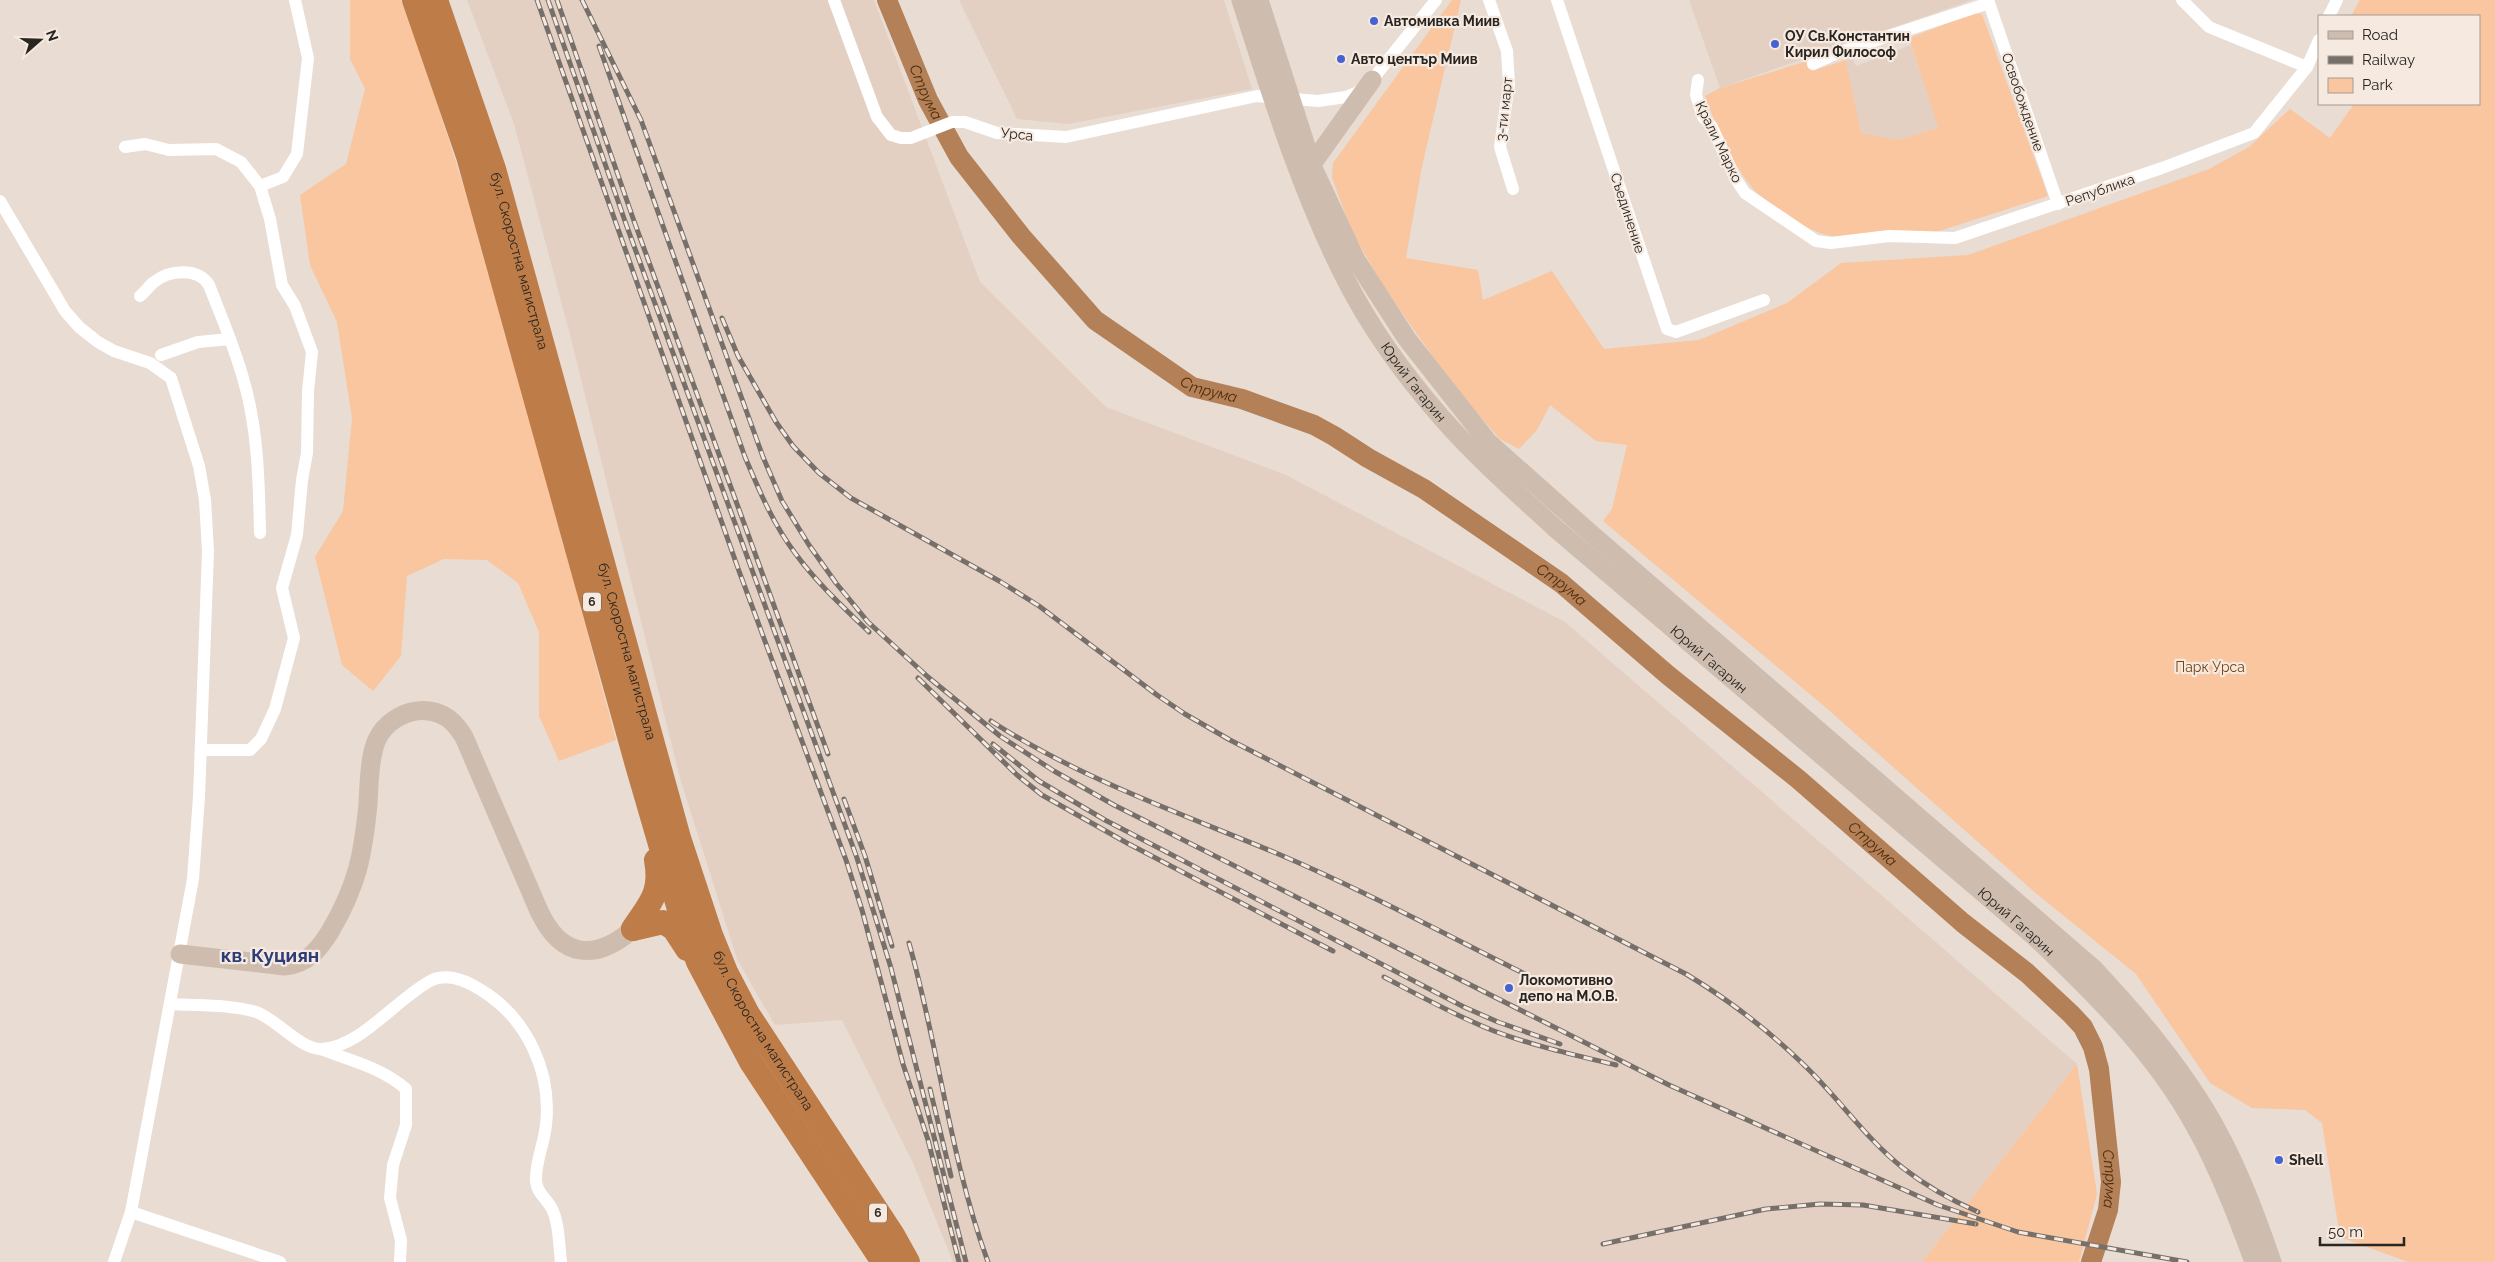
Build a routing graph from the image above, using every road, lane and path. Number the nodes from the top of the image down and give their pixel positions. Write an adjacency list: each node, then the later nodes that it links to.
1 (295, 0): 22 (street)
2 (414, 0): 33 (highway, бул. Скоростна магистрала / 6)
3 (436, 0): 39 (highway, бул. Скоростна магистрала / 6)
4 (834, 0): 19 (street, Урса)
5 (1241, 0): 19 (street, Юрий Гагарин)
6 (1259, 0): 19 (street, Юрий Гагарин)
7 (1436, 0): 17 (street)
8 (1489, 0): 23 (street, 3-ти март)
9 (1557, 0): 28 (street, Съединение)
10 (2182, 0): 16 (street)
11 (2337, 0): 13 (street)
12 (1989, 2): 15 (street); 25 (street, Освобождение)
13 (2330, 15)
14 (2318, 42): 16 (street, Република)
15 (1813, 64)
16 (2307, 67): 25 (street, Република)
17 (1372, 80): 19 (street); 21 (street)
18 (1698, 80): 26 (street, Крали Марко)
19 (1281, 98): 21 (street, Юрий Гагарин); 47 (street, Юрий Гагарин)
20 (125, 147): 22 (street)
21 (1312, 164): 48 (street, Юрий Гагарин)
22 (260, 186): 32 (street)
23 (1513, 189)
24 (0, 200): 32 (street)
25 (2058, 204): 26 (street, Република)
26 (1831, 243)
27 (140, 296): 29 (street)
28 (1764, 300)
29 (230, 339): 30 (street); 31 (street)
30 (161, 355)
31 (260, 533)
32 (201, 750): 35 (street)
33 (637, 765): 34 (highway); 36 (highway, бул. Скоростна магистрала / 6)
34 (633, 929): 35 (street); 36 (highway)
35 (180, 954): 37 (street)
36 (711, 990): 39 (highway, бул. Скоростна магистрала / 6)
37 (170, 1004): 38 (street); 40 (street)
38 (319, 1049): 43 (street); 44 (street)
39 (838, 1172): 45 (highway, бул. Скоростна магистрала / 6); 46 (highway, бул. Скоростна магистрала / 6)
40 (131, 1212): 41 (street); 42 (street)
41 (114, 1262)
42 (280, 1262)
43 (400, 1262)
44 (561, 1262)
45 (883, 1262)
46 (908, 1262)
47 (2254, 1262)
48 (2272, 1262)

